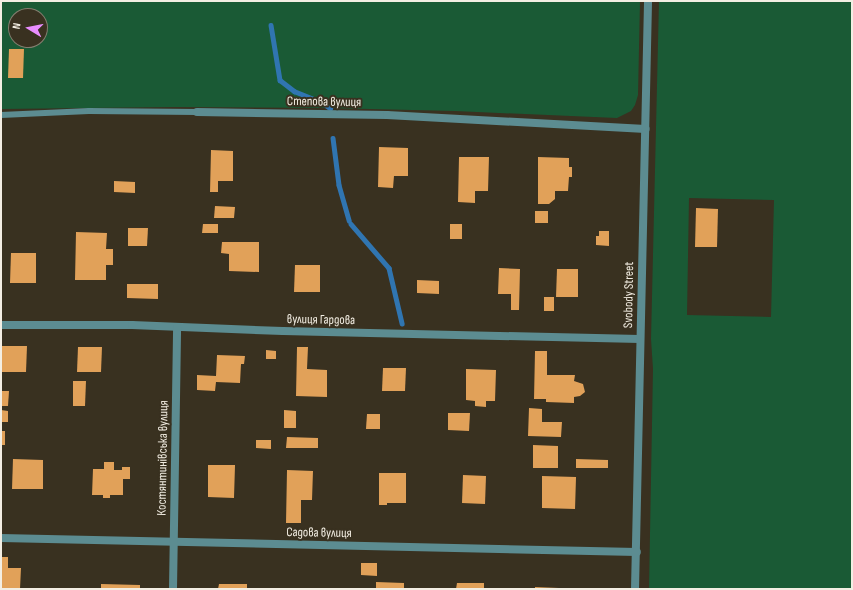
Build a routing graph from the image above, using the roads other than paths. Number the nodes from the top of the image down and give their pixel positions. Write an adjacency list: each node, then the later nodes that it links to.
1 (648, 1): 4 (street, Svobody Street)
2 (197, 112): 3 (lane, Степова вулиця); 4 (street, Степова вулиця)
3 (1, 115)
4 (646, 129): 7 (street, Svobody Street)
5 (1, 325): 6 (street, вулиця Гардова)
6 (177, 327): 7 (street, вулиця Гардова); 9 (street, Костянтинівська вулиця)
7 (640, 340): 10 (street, Svobody Street)
8 (1, 538): 9 (street, Садова вулиця)
9 (174, 542): 10 (street, Садова вулиця); 11 (street, Костянтинівська вулиця)
10 (636, 552): 12 (street, Svobody Street)
11 (173, 589)
12 (635, 589)

